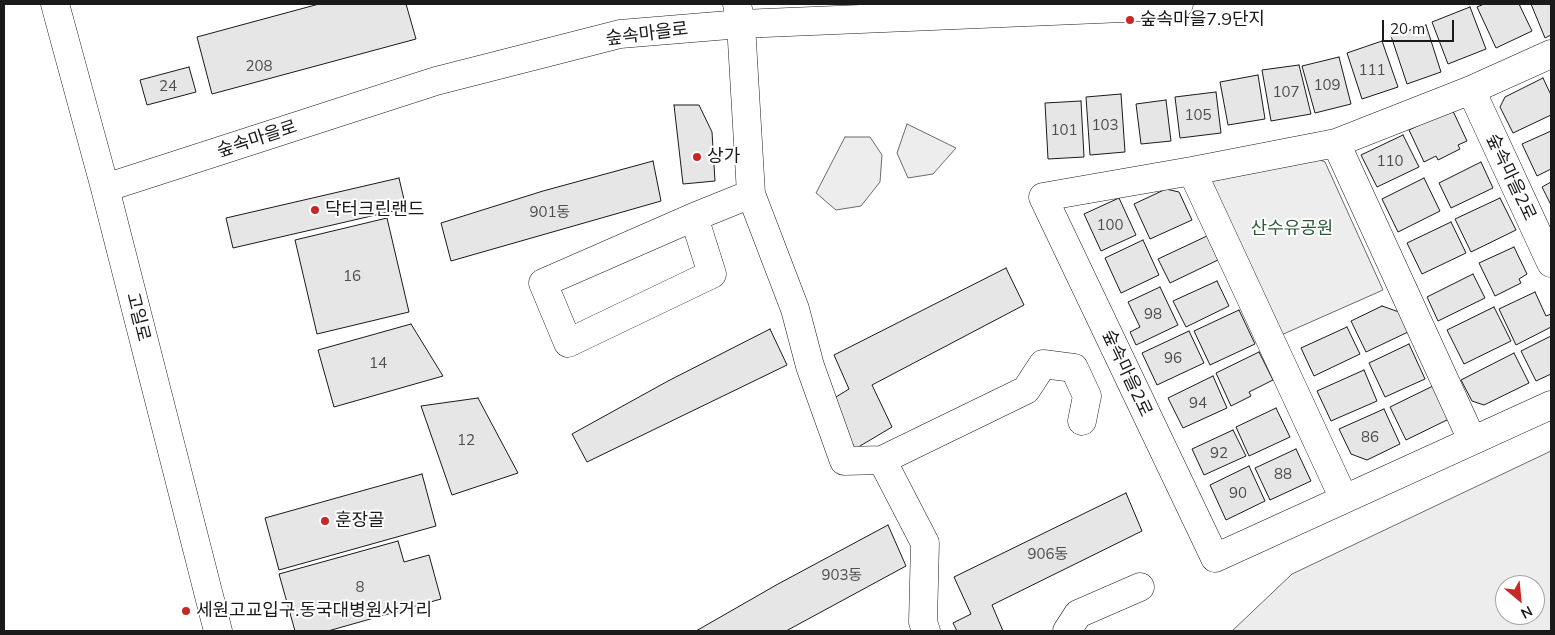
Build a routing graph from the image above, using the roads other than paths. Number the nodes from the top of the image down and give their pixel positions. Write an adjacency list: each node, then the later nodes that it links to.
1 (56, 4): 8 (street, 고일로)
2 (1179, 4): 3 (street, 숲속마을로)
3 (739, 14): 8 (street, 숲속마을로); 9 (street)
4 (1551, 54): 5 (street, 숲속마을2로)
5 (1471, 90): 6 (street, 숲속마을2로); 11 (street, 숲속마을2로)
6 (1336, 143): 7 (street, 숲속마을2로); 14 (street)
7 (1192, 171): 16 (street); 16 (street, 숲속마을2로)
8 (106, 188): 19 (street, 고일로)
9 (751, 194): 10 (street); 15 (street)
10 (694, 217): 10 (street)
11 (1551, 263)
12 (1551, 405): 14 (street, 숲속마을2로)
13 (1082, 421): 15 (street)
14 (1472, 440): 16 (street, 숲속마을2로)
15 (882, 460): 18 (street)
16 (1344, 498)
17 (1140, 587): 20 (street)
18 (918, 628)
19 (218, 631)
20 (1067, 631)

